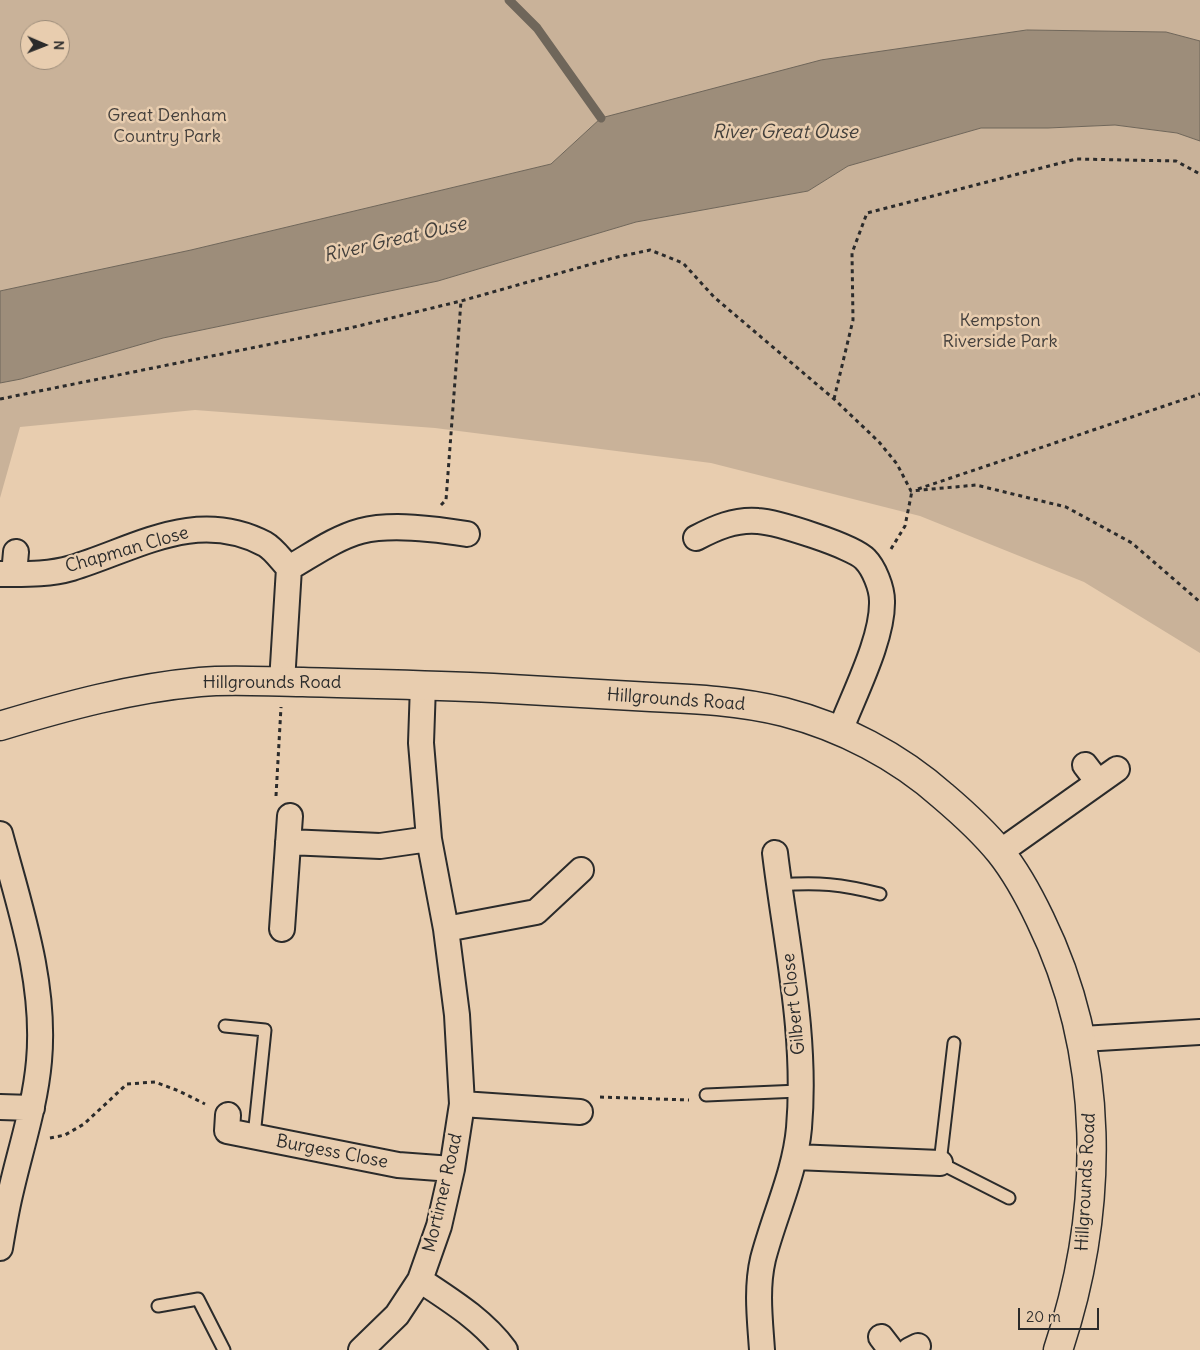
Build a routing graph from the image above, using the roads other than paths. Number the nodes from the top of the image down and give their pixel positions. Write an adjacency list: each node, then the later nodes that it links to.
1 (467, 534): 4 (street)
2 (696, 538): 8 (street)
3 (10, 566): 4 (street, Chapman Close)
4 (289, 568): 5 (street)
5 (282, 682): 6 (street, Hillgrounds Road); 7 (street, Hillgrounds Road)
6 (423, 685): 8 (street, Hillgrounds Road); 12 (street, Mortimer Road)
7 (0, 726)
8 (840, 731): 14 (street, Hillgrounds Road)
9 (1100, 772): 14 (street)
10 (290, 816): 13 (street)
11 (0, 834): 29 (street)
12 (429, 839): 13 (street); 20 (street, Mortimer Road)
13 (288, 842): 19 (street)
14 (1000, 852): 23 (street, Hillgrounds Road)
15 (775, 853): 17 (street, Gilbert Close)
16 (581, 870): 20 (street)
17 (778, 885): 18 (lane); 25 (street, Gilbert Close)
18 (880, 894)
19 (282, 929)
20 (446, 929): 27 (street, Mortimer Road)
21 (225, 1026): 32 (lane)
22 (1200, 1032): 23 (street)
23 (1082, 1039): 44 (street, Hillgrounds Road)
24 (954, 1043): 34 (lane)
25 (800, 1091): 26 (lane); 33 (street, Gilbert Close)
26 (706, 1094)
27 (462, 1104): 30 (street); 35 (street, Mortimer Road)
28 (0, 1107): 29 (street)
29 (32, 1108): 37 (street)
30 (580, 1112)
31 (228, 1116): 32 (street, Burgess Close)
32 (254, 1136): 35 (street, Burgess Close)
33 (795, 1157): 34 (street); 43 (street, Gilbert Close)
34 (940, 1162): 36 (lane)
35 (452, 1169): 38 (street, Mortimer Road)
36 (1009, 1198)
37 (0, 1248)
38 (420, 1280): 41 (street, Mortimer Road); 42 (street)
39 (158, 1306): 40 (lane)
40 (224, 1350)
41 (361, 1350)
42 (504, 1350)
43 (762, 1350)
44 (1058, 1350)

